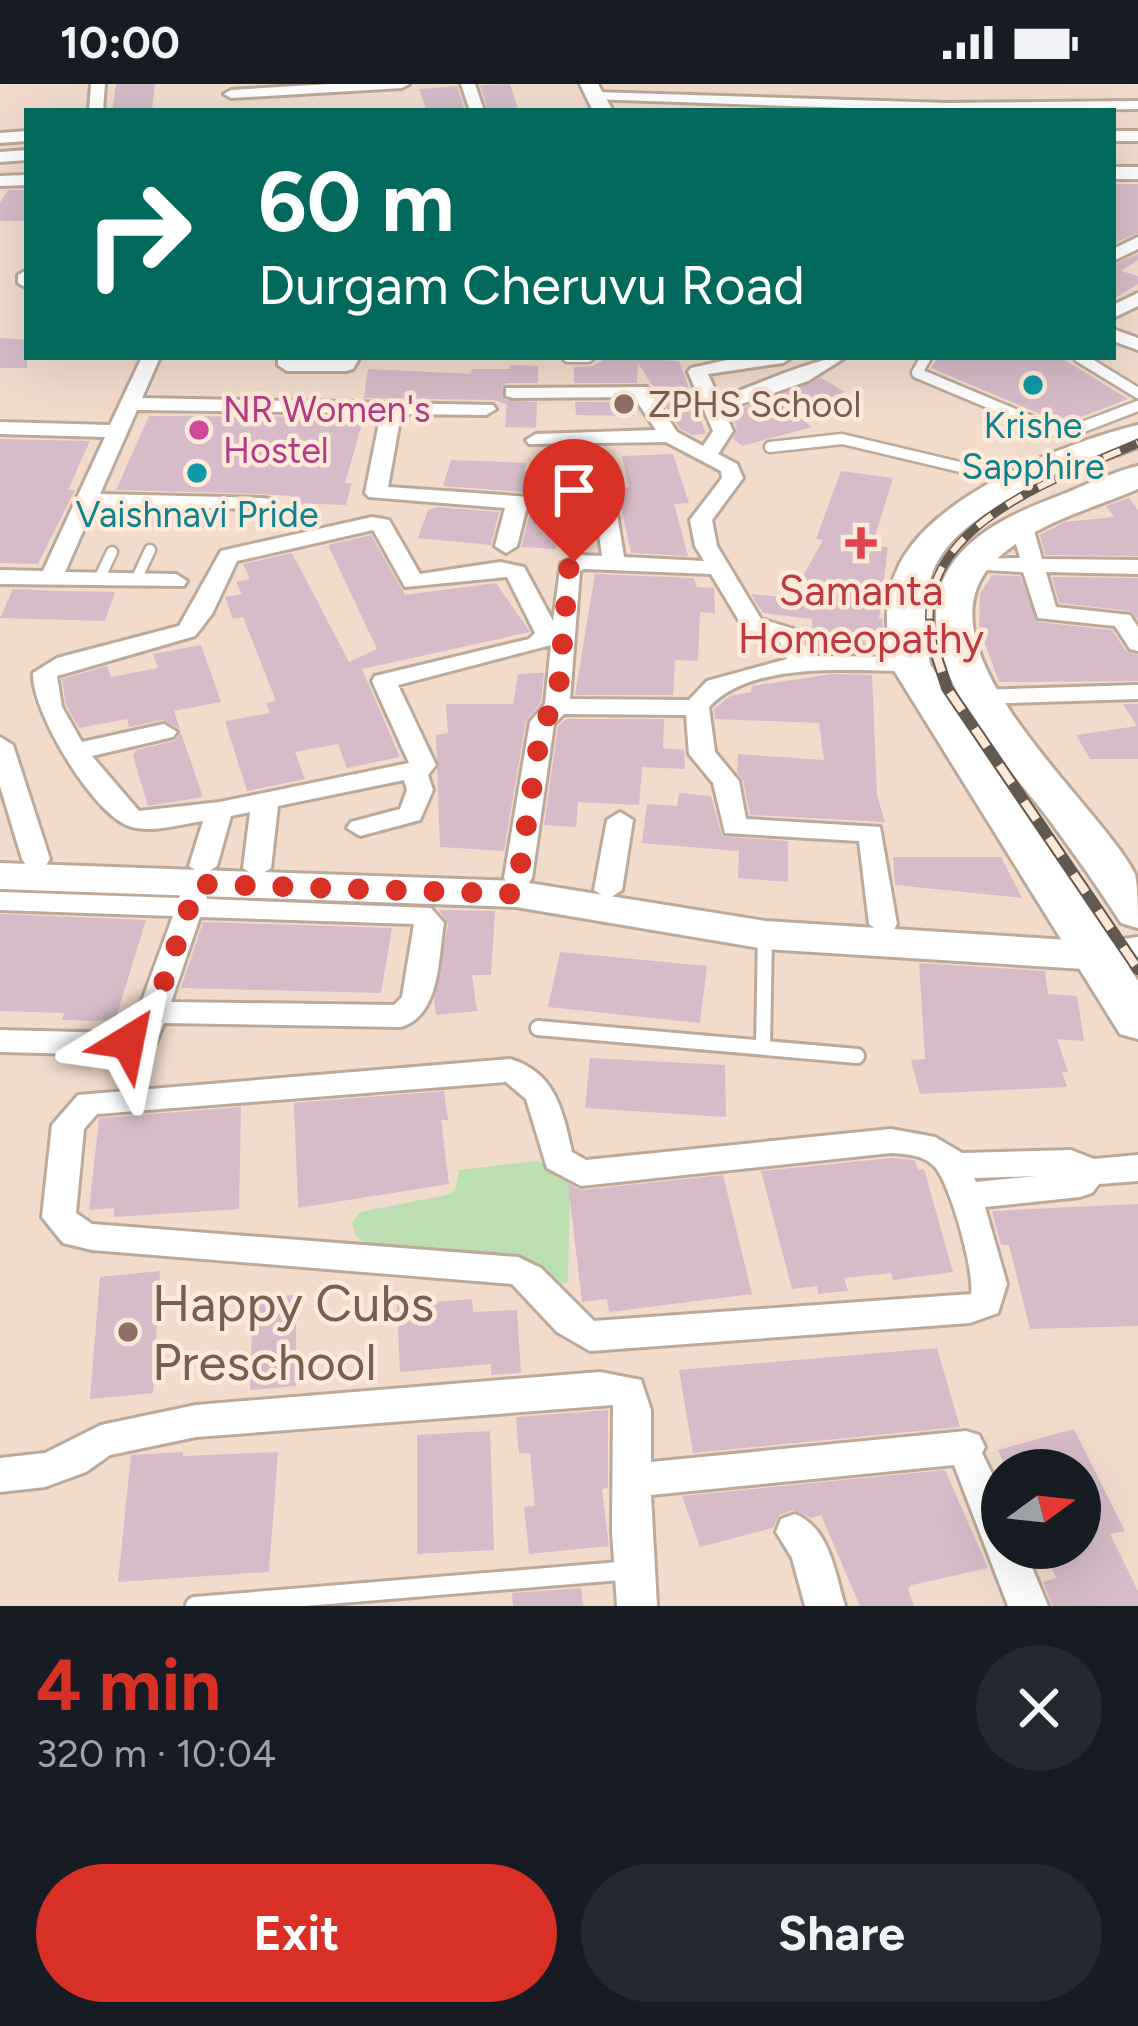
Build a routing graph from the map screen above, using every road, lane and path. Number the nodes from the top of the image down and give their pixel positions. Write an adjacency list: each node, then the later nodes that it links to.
1 (402, 84): 3 (street)
2 (936, 84): 7 (street)
3 (231, 96)
4 (596, 97): 6 (street)
5 (1138, 105): 9 (street)
6 (723, 106): 7 (street)
7 (947, 107): 8 (street)
8 (981, 108)
9 (1046, 108)
10 (1125, 136): 11 (street)
11 (1138, 156)
12 (150, 360): 21 (street)
13 (286, 360): 14 (street)
14 (348, 360)
15 (762, 360): 22 (street)
16 (832, 360): 22 (street)
17 (924, 360): 23 (lane)
18 (1084, 360): 20 (lane)
19 (513, 392): 29 (street)
20 (1138, 393)
21 (130, 404): 24 (street); 27 (street)
22 (716, 406): 32 (street)
23 (1138, 406)
24 (392, 409): 25 (street); 37 (street)
25 (486, 409)
26 (0, 428): 27 (street)
27 (114, 431): 35 (street)
28 (1138, 435): 34 (main road)
29 (670, 436): 30 (street); 32 (street)
30 (536, 440)
31 (770, 447): 34 (lane)
32 (707, 455): 45 (street)
33 (1138, 476): 40 (main road)
34 (1020, 482): 54 (main road)
35 (87, 503): 36 (street); 38 (street); 47 (street)
36 (262, 504)
37 (513, 506): 39 (street); 43 (street)
38 (172, 508)
39 (510, 546)
40 (1028, 546): 44 (street); 52 (street); 57 (main road)
41 (149, 550): 49 (lane)
42 (112, 553): 48 (lane)
43 (614, 564): 45 (street); 58 (street)
44 (1138, 567)
45 (720, 568): 51 (street)
46 (0, 577): 47 (street)
47 (51, 578): 48 (street)
48 (99, 580): 49 (street)
49 (136, 580): 50 (street)
50 (176, 581)
51 (752, 624): 53 (street); 55 (street)
52 (1138, 644)
53 (801, 662): 54 (street); 55 (street)
54 (910, 664): 79 (main road)
55 (748, 676): 59 (street)
56 (1138, 692): 57 (street)
57 (980, 697): 75 (main road)
58 (557, 706): 59 (street); 71 (street)
59 (697, 706): 76 (street)
60 (164, 732): 62 (street)
61 (0, 745): 68 (street)
62 (73, 752): 63 (street); 65 (street)
63 (414, 771): 64 (street); 67 (street)
64 (265, 801): 65 (street); 69 (street)
65 (220, 810): 70 (street)
66 (620, 820): 72 (street)
67 (360, 828)
68 (30, 866): 70 (main road)
69 (257, 868): 70 (main road); 71 (main road)
70 (197, 886): 73 (street); 74 (main road); 80 (street)
71 (517, 886): 72 (main road); 74 (main road); 78 (main road)
72 (608, 890): 76 (main road)
73 (0, 901)
74 (410, 903): 80 (street)
75 (1138, 912)
76 (883, 924): 79 (main road)
77 (1138, 929): 79 (main road)
78 (765, 935): 79 (main road); 84 (lane)
79 (1109, 948): 81 (main road)
80 (155, 1012): 83 (street)
81 (1138, 1021)
82 (538, 1028): 84 (lane)
83 (0, 1041)
84 (763, 1047): 85 (lane)
85 (857, 1056)
86 (1138, 1168): 87 (street)
87 (958, 1181): 87 (street)
88 (0, 1475): 89 (street)
89 (636, 1480): 90 (street); 93 (street)
90 (981, 1487)
91 (795, 1532): 95 (street)
92 (1013, 1569): 96 (street)
93 (635, 1588): 94 (lane)
94 (195, 1606)
95 (826, 1606)
96 (1028, 1606)

